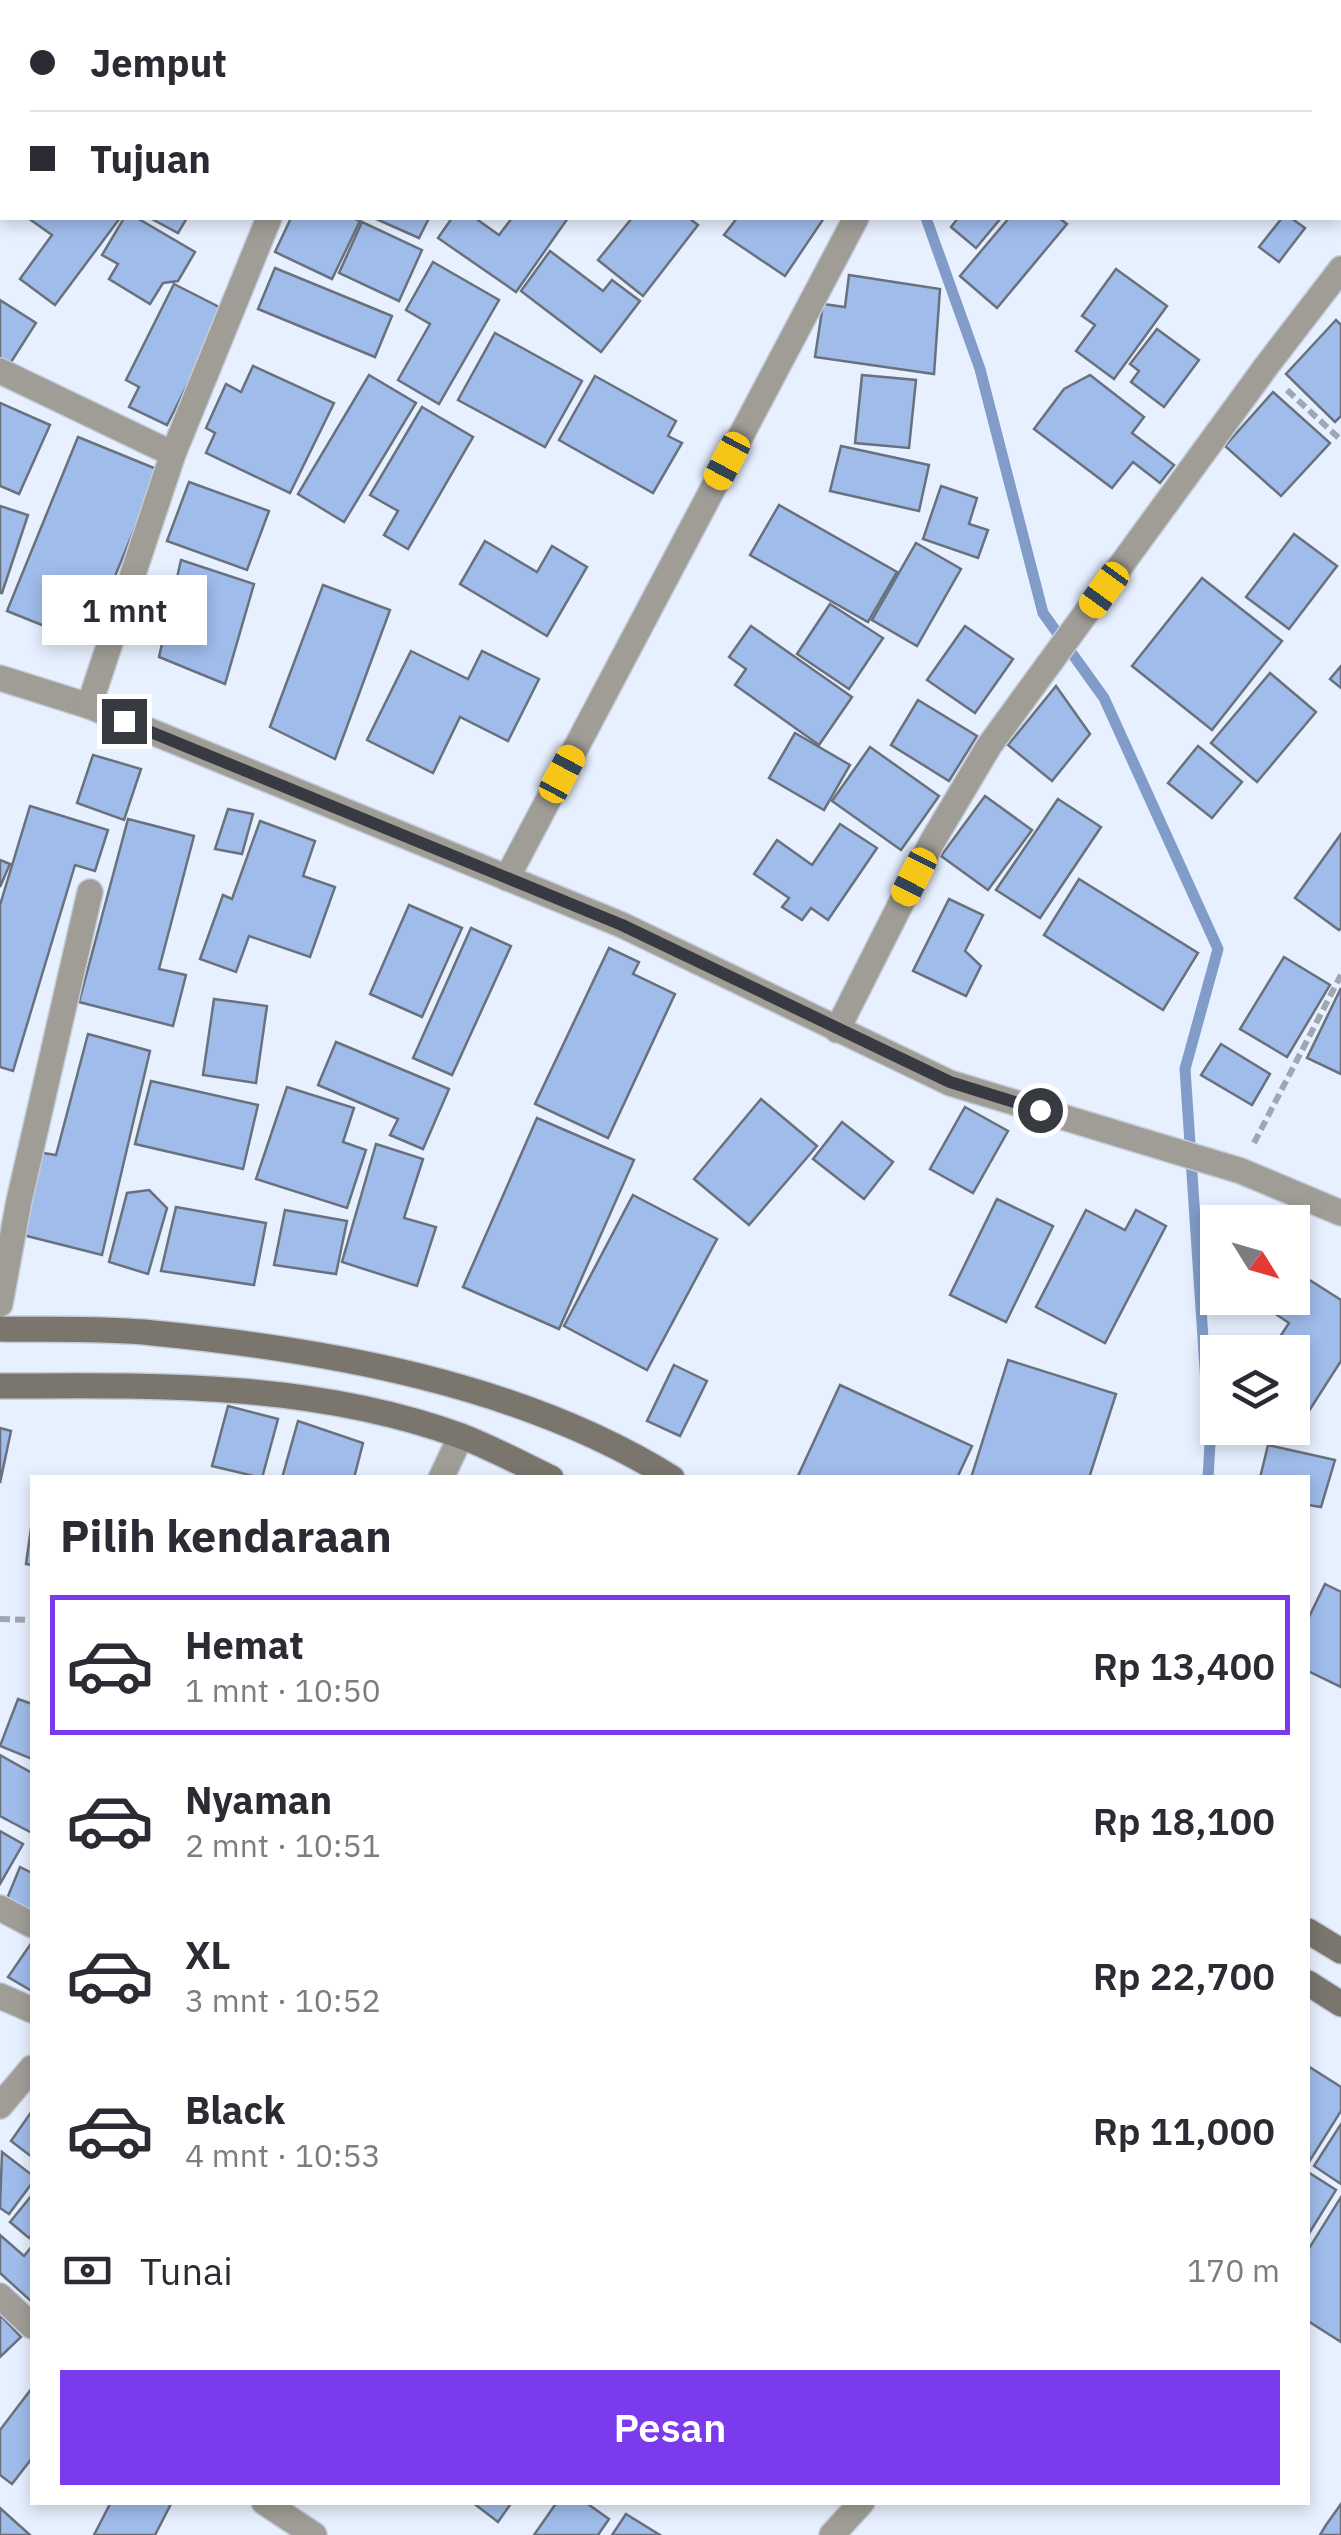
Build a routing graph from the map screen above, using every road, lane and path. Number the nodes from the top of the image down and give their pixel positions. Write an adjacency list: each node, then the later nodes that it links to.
1 (268, 220): 7 (street)
2 (855, 220): 10 (street)
3 (1341, 269): 4 (street)
4 (1264, 368): 6 (path); 13 (street)
5 (0, 371): 7 (street)
6 (1341, 440)
7 (172, 454): 9 (street)
8 (0, 678): 9 (street)
9 (89, 706): 10 (street)
10 (507, 878): 13 (street)
11 (90, 892): 16 (street)
12 (1341, 975): 14 (path)
13 (838, 1030): 14 (street)
14 (1241, 1171): 15 (street)
15 (1341, 1213)
16 (0, 1304)
17 (0, 1329): 22 (main road)
18 (0, 1386): 19 (main road)
19 (461, 1436): 20 (street); 21 (main road)
20 (442, 1475)
21 (546, 1475)
22 (667, 1475)
23 (0, 1619): 24 (path)
24 (30, 1620)
25 (0, 1908): 26 (street)
26 (30, 1924)
27 (1310, 1933): 28 (main road)
28 (1341, 1951)
29 (1310, 1984): 31 (main road)
30 (0, 1996): 32 (street)
31 (1341, 2004)
32 (30, 2009)
33 (30, 2070): 34 (street)
34 (0, 2106)
35 (0, 2296): 36 (street)
36 (30, 2324)
37 (269, 2505): 39 (street)
38 (859, 2505): 40 (street)
39 (314, 2535)
40 (832, 2535)

